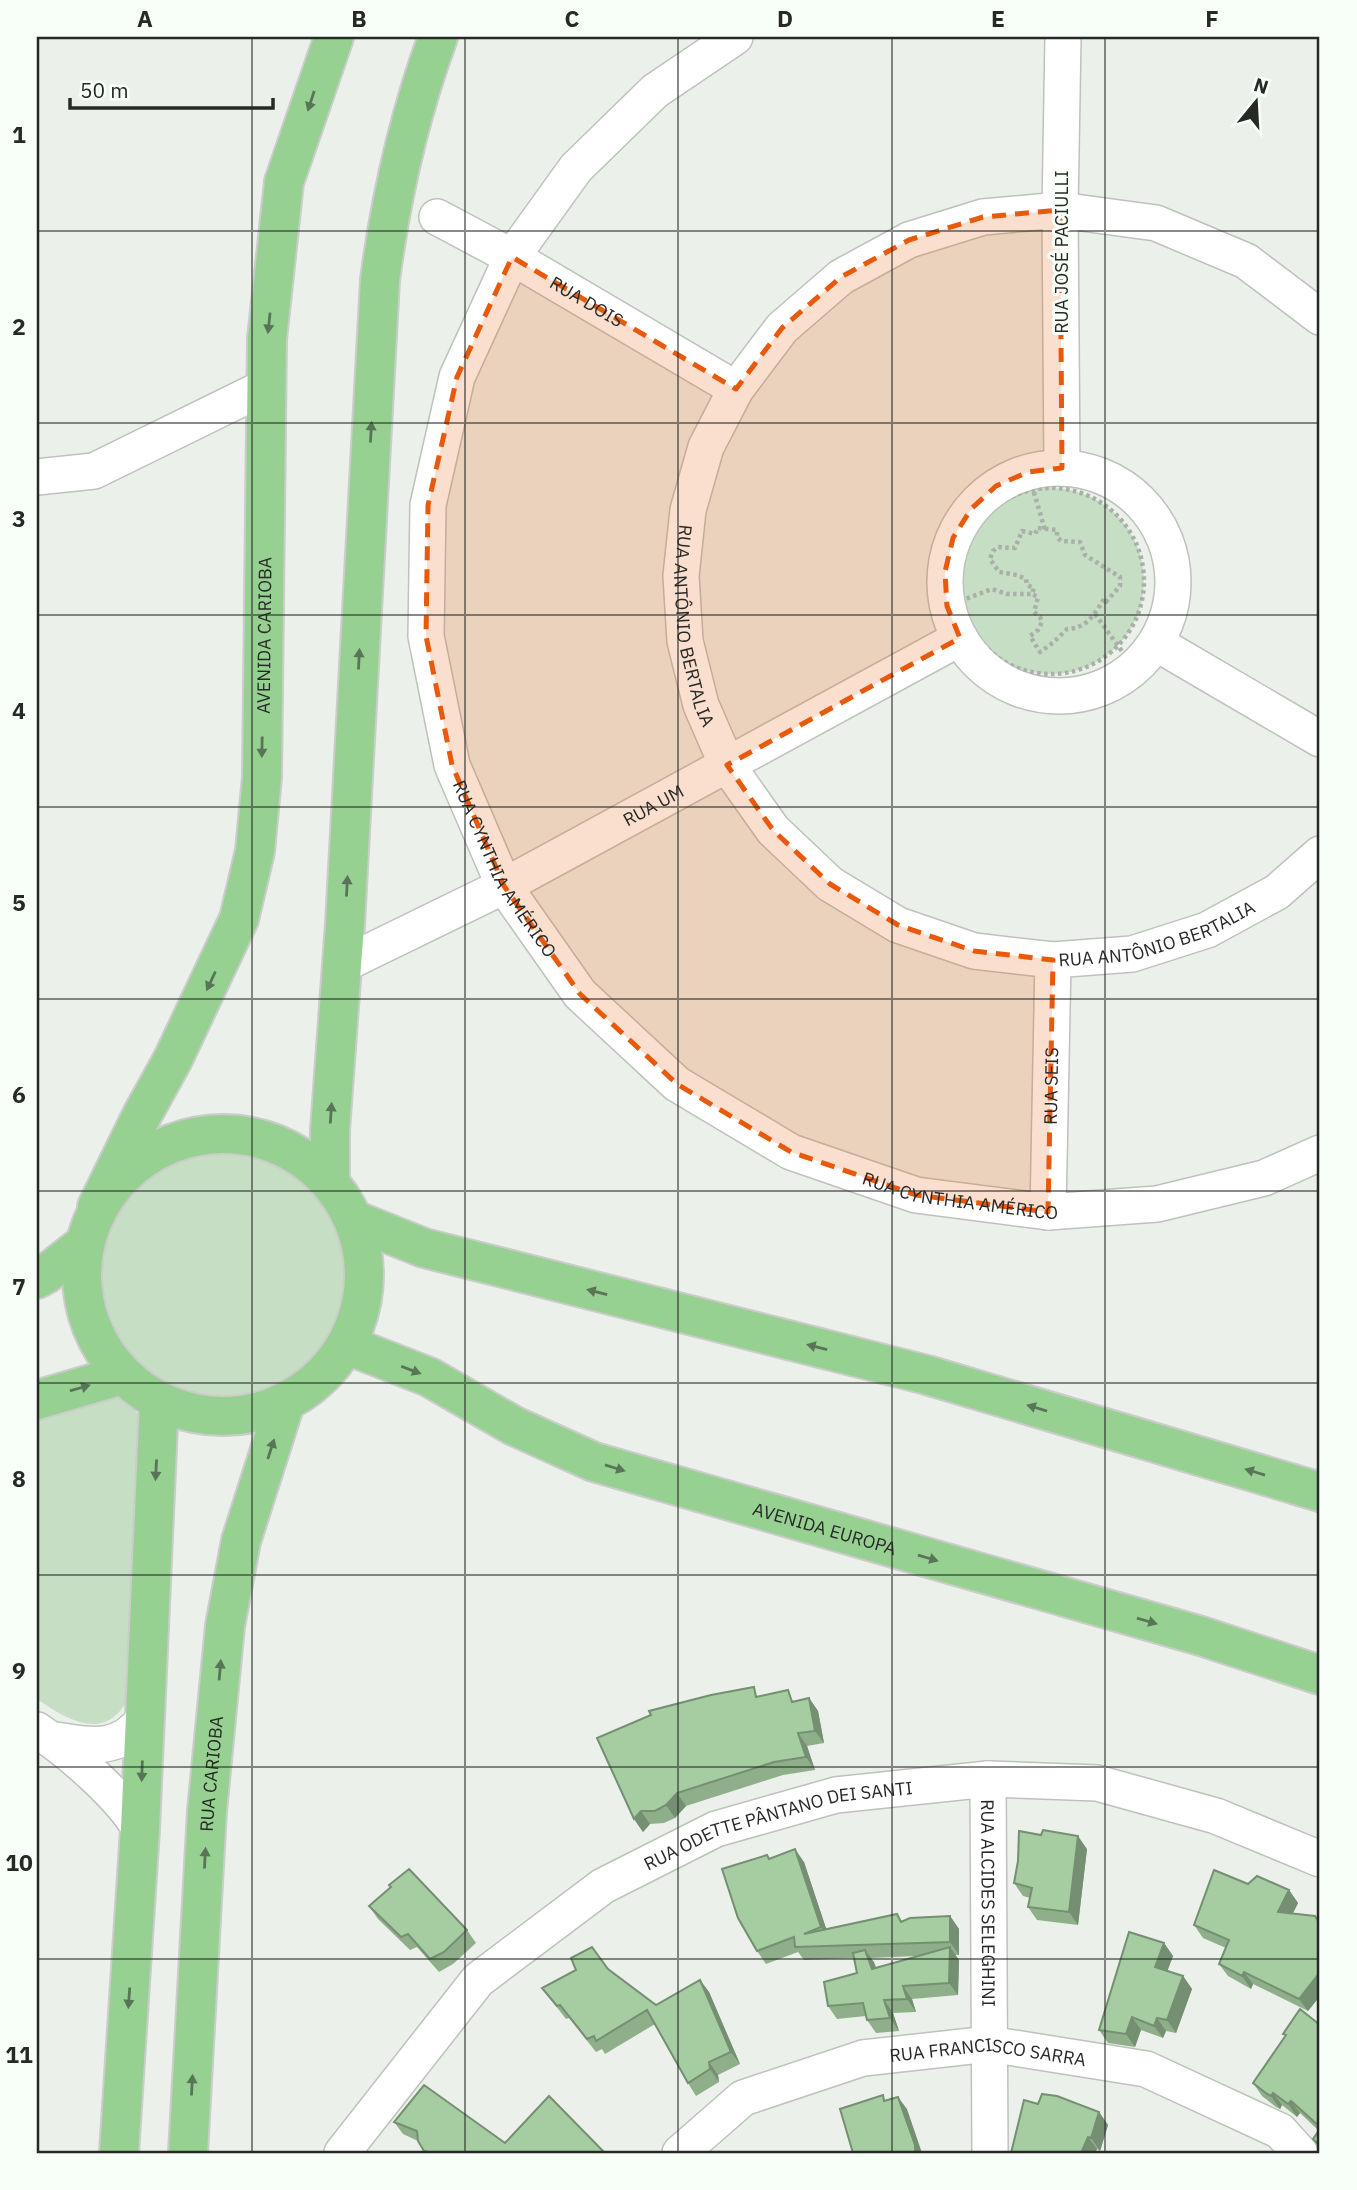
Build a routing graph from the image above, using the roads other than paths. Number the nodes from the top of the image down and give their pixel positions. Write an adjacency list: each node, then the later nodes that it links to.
1 (334, 37): 9 (main road, AVENIDA CARIOBA, one-way to 9)
2 (438, 37): 20 (main road, one-way to 2)
3 (735, 37): 7 (street, RUA CYNTHIA AMÉRICO)
4 (1063, 37): 5 (street, RUA JOSÉ PACIULLI)
5 (1060, 210): 8 (street, RUA ANTÔNIO BERTALIA); 10 (street, RUA ANTÔNIO BERTALIA); 11 (street, RUA JOSÉ PACIULLI)
6 (437, 217): 7 (street, RUA DOIS)
7 (512, 257): 10 (street, RUA DOIS); 18 (street, RUA CYNTHIA AMÉRICO)
8 (1320, 317)
9 (267, 386): 12 (street); 23 (main road, AVENIDA CARIOBA, one-way to 23)
10 (736, 389): 16 (street, RUA ANTÔNIO BERTALIA)
11 (1062, 468): 13 (street); 14 (street)
12 (37, 477)
13 (960, 638): 14 (street); 16 (street, RUA UM)
14 (1136, 653): 15 (street)
15 (1320, 739)
16 (727, 765): 18 (street, RUA UM); 19 (street, RUA ANTÔNIO BERTALIA)
17 (1320, 854): 19 (street, RUA ANTÔNIO BERTALIA)
18 (504, 886): 20 (street, RUA UM); 24 (street, RUA CYNTHIA AMÉRICO)
19 (1053, 960): 24 (street, RUA SEIS)
20 (342, 965): 22 (main road, one-way to 20)
21 (1320, 1153): 24 (street, RUA CYNTHIA AMÉRICO)
22 (330, 1182): 23 (main road); 25 (main road)
23 (97, 1207): 26 (main road)
24 (1048, 1212)
25 (354, 1220): 28 (main road); 33 (main road, one-way to 25)
26 (83, 1245): 27 (main road); 29 (main road)
27 (37, 1279)
28 (347, 1345): 32 (main road); 34 (main road, AVENIDA EUROPA, one-way to 34)
29 (122, 1375): 30 (main road, one-way to 29); 31 (main road)
30 (37, 1400)
31 (159, 1402): 32 (main road); 35 (main road, one-way to 35)
32 (285, 1403): 42 (main road, RUA CARIOBA, one-way to 32)
33 (1320, 1492)
34 (1320, 1675)
35 (144, 1719): 36 (street); 38 (main road, one-way to 38)
36 (43, 1735): 38 (street)
37 (988, 1779): 39 (street, RUA ODETTE PÂNTANO DEI SANTI); 40 (street, RUA ALCIDES SELEGHINI); 43 (street, RUA ODETTE PÂNTANO DEI SANTI)
38 (140, 1829): 41 (main road, one-way to 41)
39 (1320, 1859)
40 (989, 2044): 44 (street, RUA FRANCISCO SARRA); 45 (street, RUA ALCIDES SELEGHINI); 46 (street, RUA FRANCISCO SARRA)
41 (119, 2153)
42 (188, 2153)
43 (342, 2153)
44 (680, 2153)
45 (990, 2153)
46 (1300, 2153)

